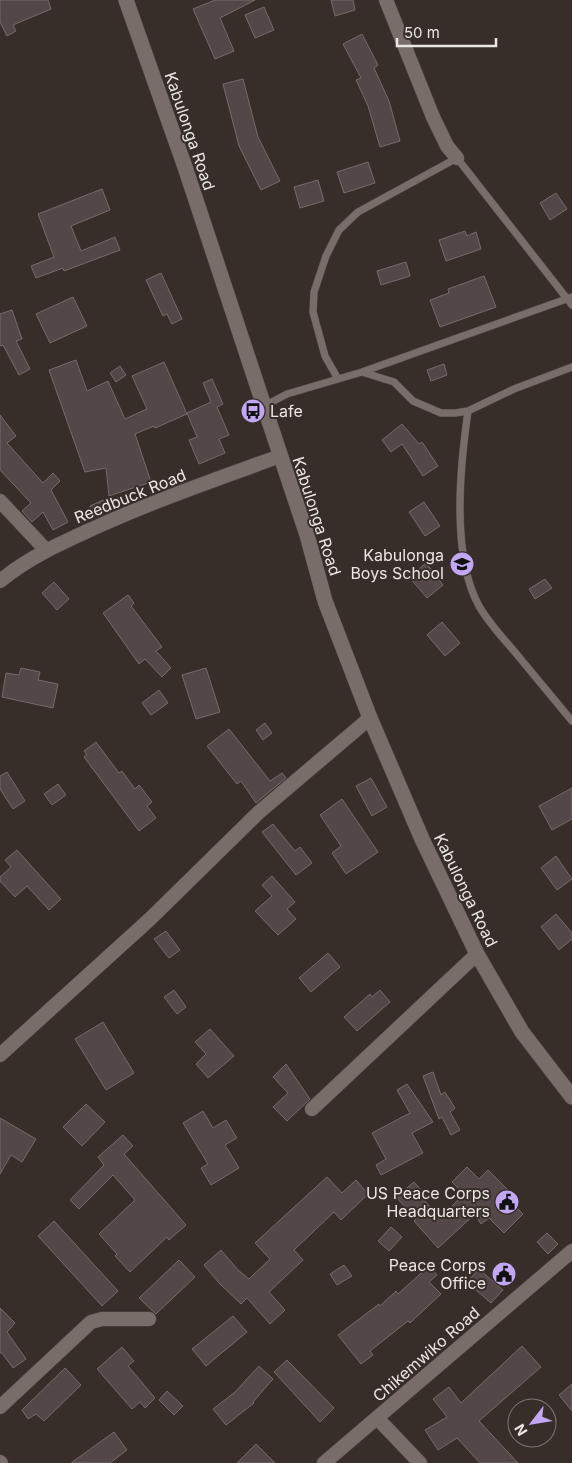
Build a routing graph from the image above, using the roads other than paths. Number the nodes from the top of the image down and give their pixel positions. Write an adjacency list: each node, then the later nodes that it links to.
1 (126, 0): 9 (main road, Kabulonga Road)
2 (386, 0): 3 (street)
3 (457, 158): 4 (lane); 8 (lane)
4 (570, 298): 5 (lane); 7 (lane)
5 (572, 305)
6 (572, 366): 10 (lane)
7 (362, 372): 8 (lane); 10 (lane)
8 (338, 379): 9 (lane)
9 (264, 406): 11 (main road, Kabulonga Road)
10 (468, 411): 16 (lane)
11 (280, 456): 13 (street, Reedbuck Road); 15 (main road, Kabulonga Road)
12 (0, 500): 13 (street)
13 (46, 550): 14 (street, Reedbuck Road)
14 (0, 581)
15 (370, 718): 17 (main road, Kabulonga Road); 18 (street)
16 (572, 722)
17 (477, 954): 19 (main road, Kabulonga Road); 20 (street)
18 (0, 1055)
19 (572, 1097)
20 (312, 1109)
21 (572, 1251): 24 (street, Chikemwiko Road)
22 (149, 1319): 23 (street)
23 (0, 1407)
24 (377, 1418): 25 (street, Chikemwiko Road); 26 (street)
25 (324, 1463)
26 (420, 1463)

